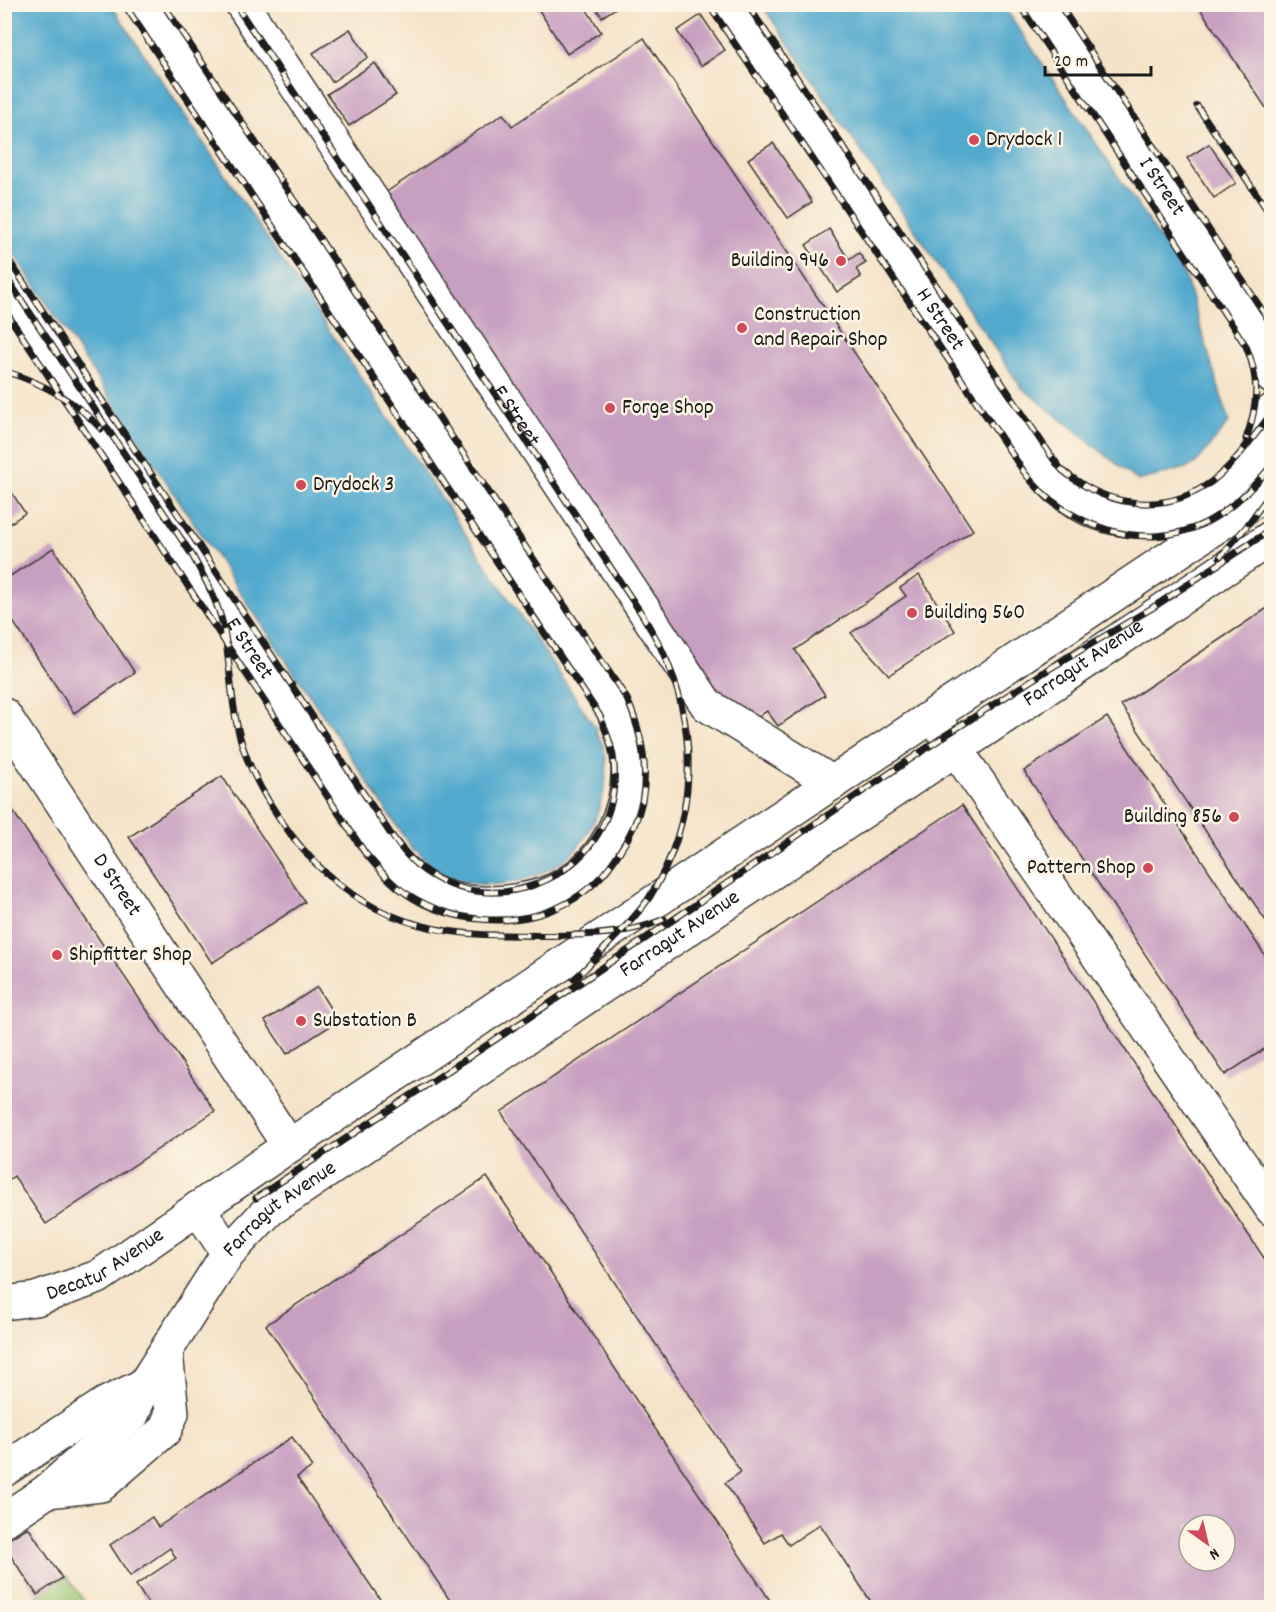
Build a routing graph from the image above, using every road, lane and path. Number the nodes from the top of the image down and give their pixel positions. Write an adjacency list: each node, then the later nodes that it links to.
1 (142, 4): 5 (street, E Street)
2 (242, 4): 14 (street, F Street)
3 (728, 4): 9 (street, H Street)
4 (1039, 4): 6 (street, I Street)
5 (4, 281)
6 (1272, 377)
7 (1272, 411): 9 (street)
8 (1272, 439): 9 (street)
9 (1259, 481): 12 (street, Farragut Avenue)
10 (1272, 537): 13 (street, Farragut Avenue)
11 (4, 715): 15 (street, D Street)
12 (933, 716): 13 (street); 14 (street, Farragut Avenue)
13 (956, 749): 17 (street); 18 (street, Farragut Avenue)
14 (833, 783): 15 (street, Farragut Avenue)
15 (289, 1146): 16 (street, Farragut Avenue)
16 (198, 1208): 18 (street); 19 (street, Decatur Avenue)
17 (1272, 1209)
18 (228, 1253): 20 (street, Farragut Avenue)
19 (4, 1303)
20 (166, 1352): 21 (street, Farragut Avenue); 23 (street)
21 (144, 1385): 22 (street); 23 (street, Farragut Avenue)
22 (4, 1470)
23 (47, 1491): 24 (street, Farragut Avenue)
24 (4, 1520)

